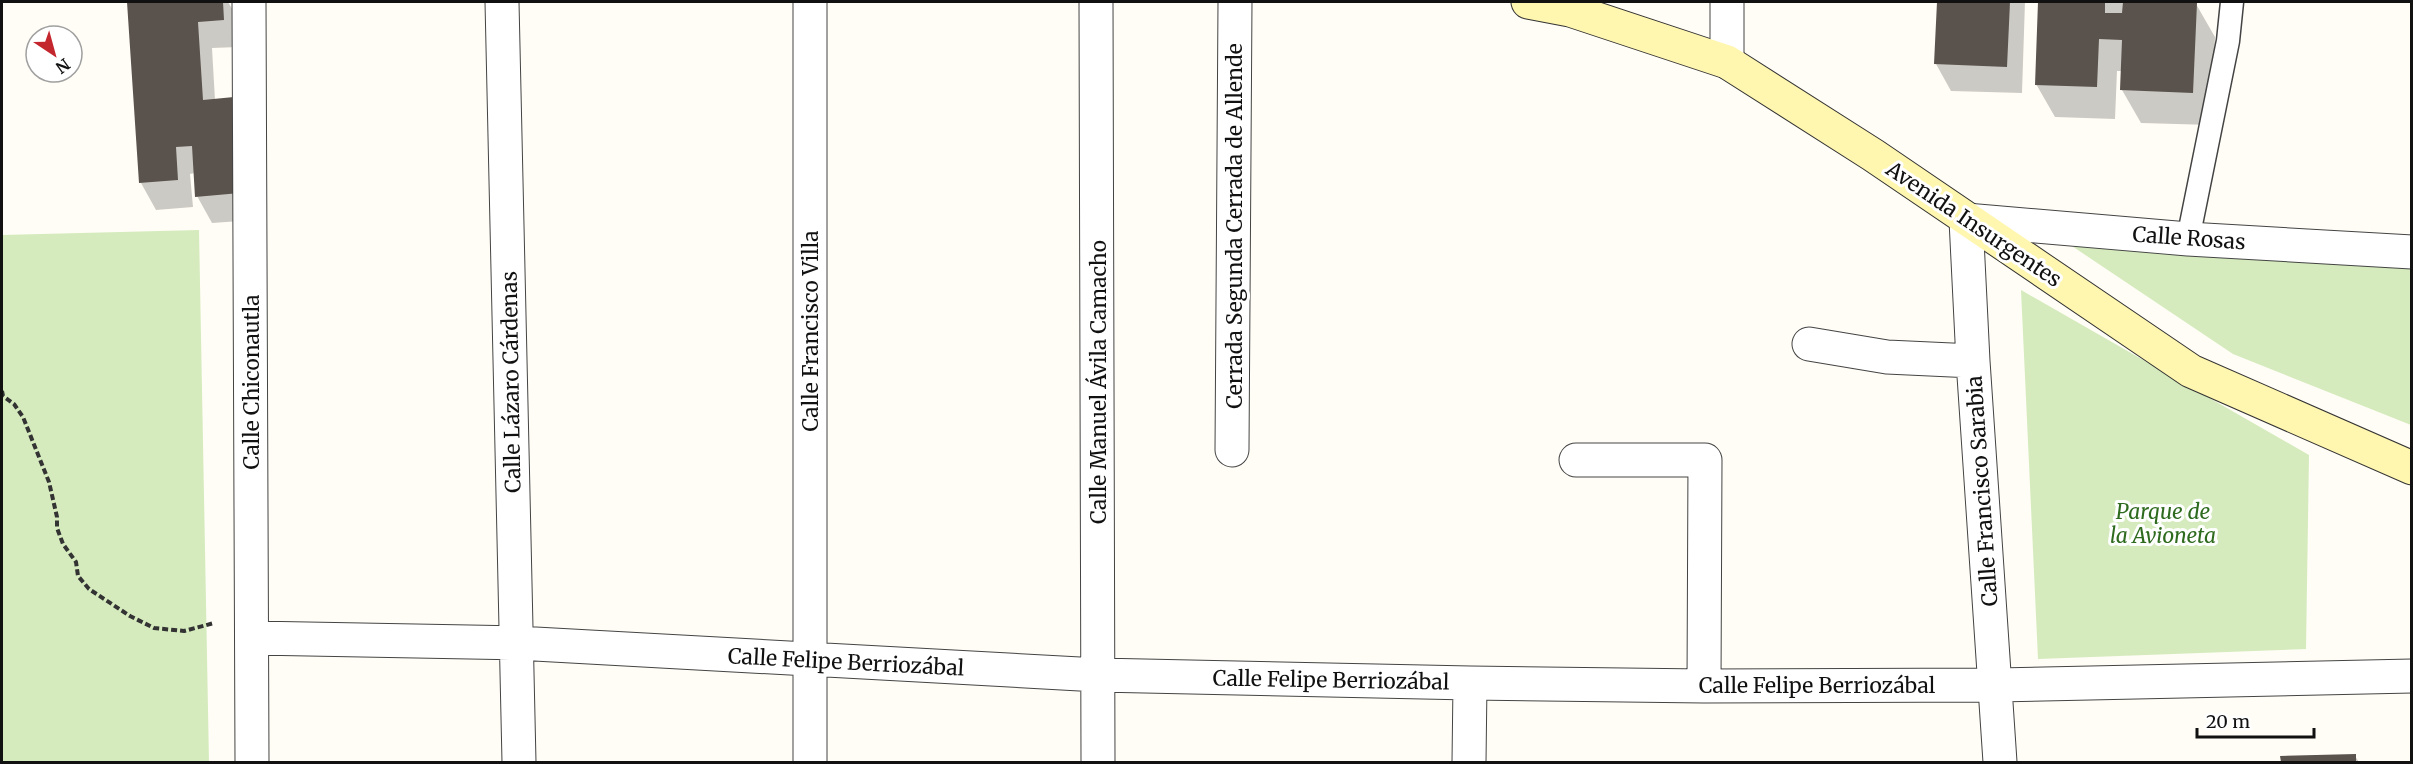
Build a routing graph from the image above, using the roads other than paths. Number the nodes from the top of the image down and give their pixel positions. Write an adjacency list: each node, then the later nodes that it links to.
1 (249, 2): 18 (street, Calle Chiconautla)
2 (502, 2): 19 (street, Calle Lázaro Cárdenas)
3 (810, 2): 20 (street, Calle Francisco Villa)
4 (1096, 2): 21 (street, Calle Manuel Ávila Camacho)
5 (1235, 2): 15 (street, Cerrada Segunda Cerrada de Allende)
6 (1528, 2): 9 (main road, Avenida Insurgentes)
7 (1727, 2): 9 (street)
8 (2232, 2): 11 (lane)
9 (1727, 62): 10 (main road, Avenida Insurgentes)
10 (1966, 220): 11 (street, Calle Rosas); 14 (street, Calle Francisco Sarabia); 17 (main road, Avenida Insurgentes)
11 (2188, 239): 12 (street, Calle Rosas)
12 (2412, 252)
13 (1809, 344): 14 (street)
14 (1973, 361): 24 (street, Calle Francisco Sarabia)
15 (1232, 450)
16 (1576, 460): 25 (street)
17 (2412, 468)
18 (252, 638): 19 (street, Calle Felipe Berriozábal); 26 (street, Calle Chiconautla)
19 (517, 643): 20 (street, Calle Felipe Berriozábal); 27 (street, Calle Lázaro Cárdenas)
20 (810, 660): 21 (street, Calle Felipe Berriozábal); 28 (street, Calle Francisco Villa)
21 (1098, 675): 23 (street, Calle Felipe Berriozábal); 29 (street, Calle Manuel Ávila Camacho)
22 (2412, 676): 24 (street, Calle Felipe Berriozábal)
23 (1470, 683): 25 (street, Calle Felipe Berriozábal); 30 (street)
24 (1996, 685): 25 (street, Calle Felipe Berriozábal); 31 (street, Calle Francisco Sarabia)
25 (1704, 686)
26 (252, 762)
27 (519, 762)
28 (810, 762)
29 (1098, 762)
30 (1469, 762)
31 (2000, 762)

